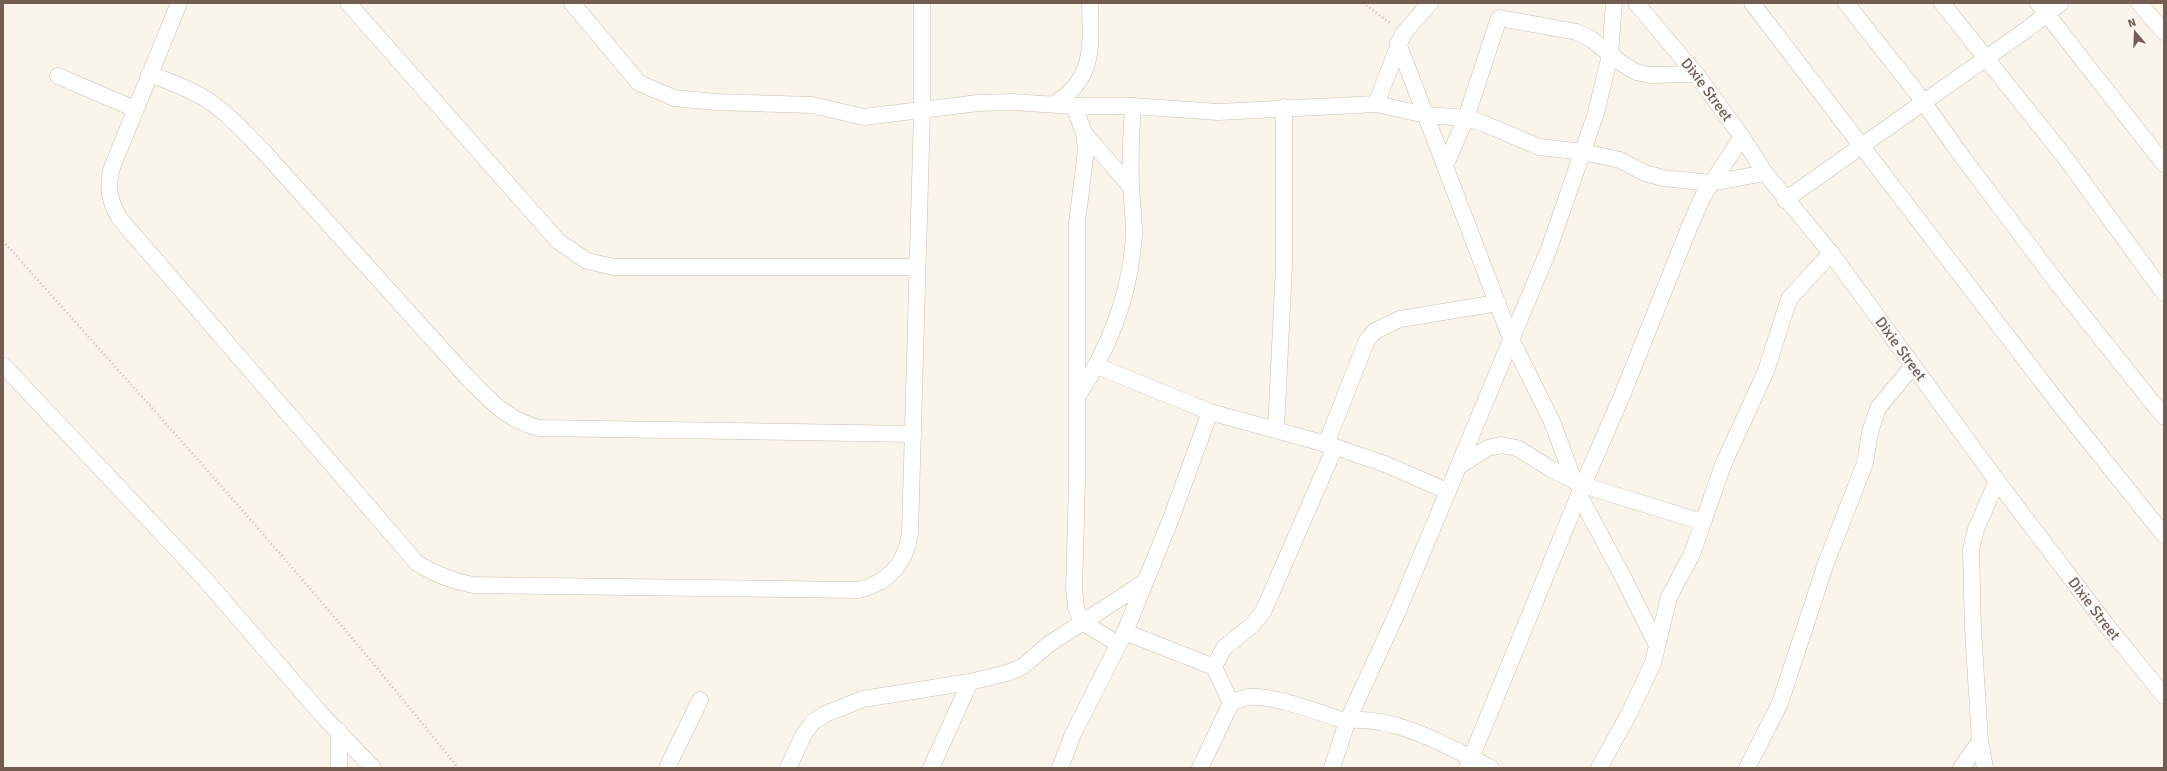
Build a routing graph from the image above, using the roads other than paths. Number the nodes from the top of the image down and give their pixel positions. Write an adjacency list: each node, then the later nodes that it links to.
1 (179, 3): 19 (street)
2 (348, 3): 43 (street)
3 (572, 3): 29 (street)
4 (922, 3): 29 (street)
5 (1090, 3): 23 (street)
6 (1430, 3): 16 (street)
7 (1614, 3): 17 (street)
8 (1636, 3): 20 (street, Dixie Street)
9 (1752, 3): 34 (street)
10 (1846, 3): 22 (street)
11 (1942, 3): 18 (street)
12 (2060, 3): 14 (street)
13 (2139, 3): 15 (street)
14 (2042, 9): 18 (street); 36 (street)
15 (2164, 32)
16 (1400, 39): 24 (street); 30 (street)
17 (1610, 55): 20 (street); 31 (street); 35 (street)
18 (1987, 58): 22 (street); 44 (street)
19 (149, 74): 28 (street); 54 (street)
20 (1696, 74): 33 (street, Dixie Street)
21 (58, 76): 28 (street)
22 (1925, 103): 34 (street); 52 (street)
23 (1054, 104): 25 (street); 29 (street)
24 (1376, 104): 27 (street); 30 (street)
25 (1074, 106): 26 (street); 32 (street)
26 (1132, 106): 27 (street); 40 (street)
27 (1284, 107): 53 (street)
28 (135, 109): 54 (street)
29 (922, 111): 43 (street)
30 (1426, 115): 31 (street); 37 (street)
31 (1466, 118): 35 (street); 37 (street)
32 (1084, 134): 40 (street); 50 (street)
33 (1742, 137): 38 (street, Dixie Street); 39 (street)
34 (1863, 146): 41 (street); 61 (street)
35 (1584, 152): 39 (street); 46 (street)
36 (2164, 164)
37 (1445, 166): 45 (street)
38 (1765, 173): 39 (street); 41 (street, Dixie Street)
39 (1711, 183): 58 (street)
40 (1131, 187): 48 (street)
41 (1786, 200): 42 (street, Dixie Street)
42 (1831, 253): 49 (street, Dixie Street); 60 (street)
43 (917, 267): 54 (street)
44 (2164, 293)
45 (1498, 303): 46 (street); 55 (street)
46 (1511, 339): 56 (street); 58 (street)
47 (3, 365): 72 (street)
48 (1097, 366): 50 (street); 51 (street)
49 (1912, 367): 57 (street, Dixie Street); 85 (street)
50 (1078, 396): 63 (street)
51 (1210, 412): 53 (street); 62 (street)
52 (2164, 417)
53 (1276, 430): 55 (street)
54 (914, 434)
55 (1330, 445): 59 (street); 66 (street)
56 (1459, 466): 58 (street); 59 (street)
57 (1997, 481): 68 (street, Dixie Street); 73 (street)
58 (1579, 487): 60 (street); 65 (street); 74 (street)
59 (1447, 491): 71 (street)
60 (1702, 522): 65 (street)
61 (2164, 535)
62 (1145, 582): 63 (street); 64 (street)
63 (1082, 622): 64 (street); 67 (street)
64 (1122, 638): 66 (street); 80 (street)
65 (1657, 645): 84 (street)
66 (1214, 667): 70 (street)
67 (970, 682): 78 (street); 79 (street)
68 (2164, 696)
69 (700, 700): 77 (street)
70 (1230, 703): 71 (street); 81 (street)
71 (1348, 721): 74 (street); 82 (street)
72 (339, 731): 75 (street); 76 (street)
73 (1980, 741): 86 (street); 87 (street)
74 (1469, 763): 83 (street)
75 (339, 768)
76 (373, 768)
77 (667, 768)
78 (788, 768)
79 (931, 768)
80 (1060, 768)
81 (1200, 768)
82 (1332, 768)
83 (1491, 768)
84 (1599, 768)
85 (1747, 768)
86 (1961, 768)
87 (1985, 768)

